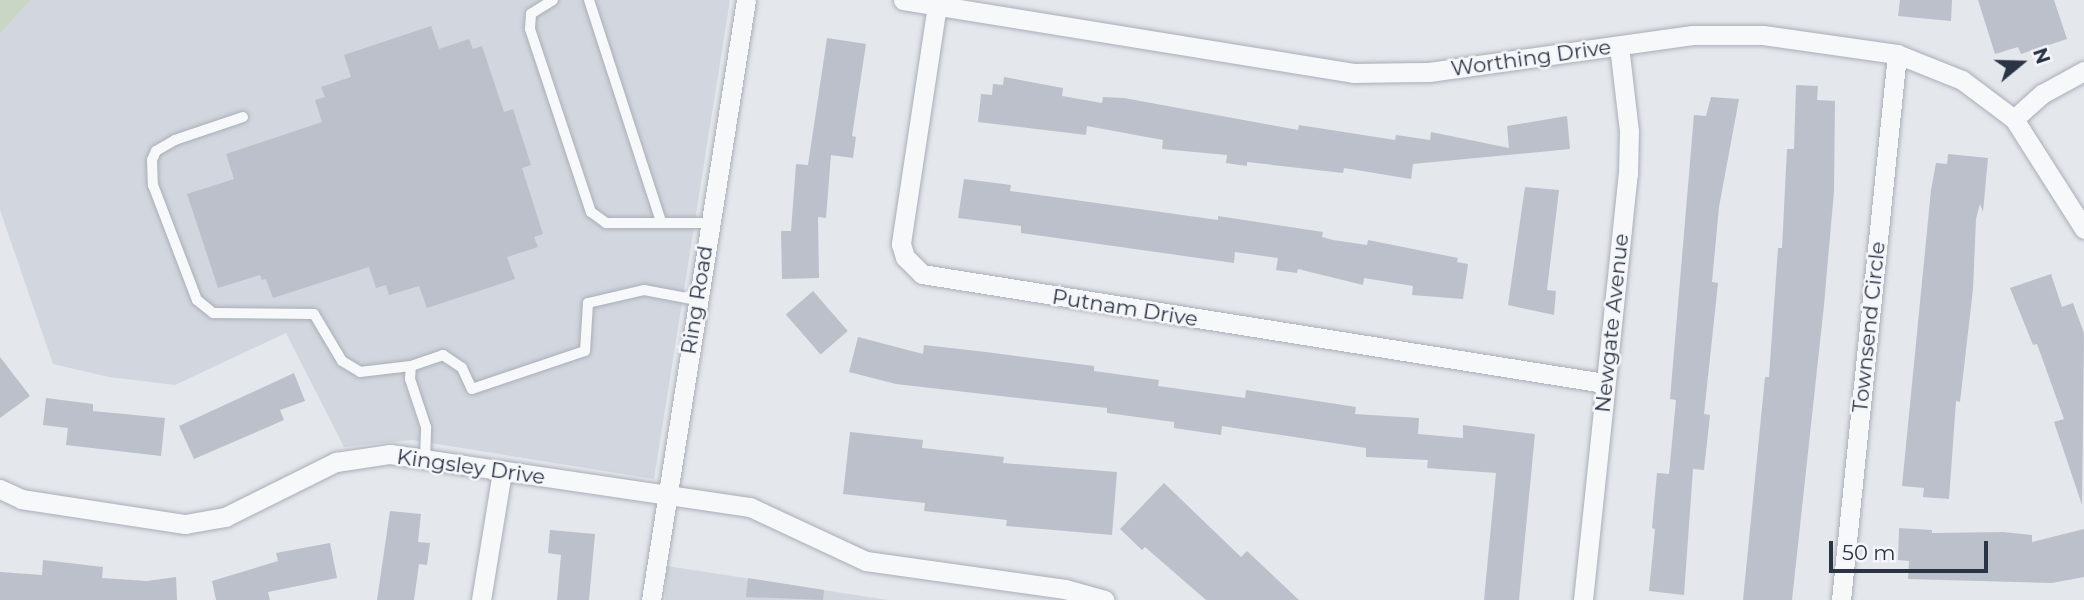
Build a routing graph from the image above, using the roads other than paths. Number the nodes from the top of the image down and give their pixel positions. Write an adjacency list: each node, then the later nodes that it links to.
1 (553, 0): 11 (lane)
2 (589, 0): 11 (lane)
3 (746, 0): 12 (street, Ring Road)
4 (903, 0): 5 (street, Worthing Drive)
5 (937, 5): 6 (street, Worthing Drive); 16 (street, Putnam Drive)
6 (1619, 46): 7 (street, Worthing Drive); 16 (street, Newgate Avenue)
7 (1897, 54): 10 (street, Worthing Drive); 25 (street, Townsend Circle)
8 (2084, 71): 10 (street)
9 (243, 117): 15 (lane)
10 (2014, 119): 13 (street, Worthing Drive)
11 (661, 222): 12 (lane)
12 (709, 223): 14 (street, Ring Road)
13 (2084, 229)
14 (697, 300): 15 (lane); 20 (street, Ring Road)
15 (411, 366): 17 (lane)
16 (1604, 383): 24 (street, Newgate Avenue)
17 (425, 460): 18 (street, Kingsley Drive); 19 (street, Kingsley Drive)
18 (502, 472): 20 (street, Kingsley Drive); 21 (street)
19 (0, 489)
20 (665, 494): 22 (street, Ring Road); 23 (street, Kingsley Drive)
21 (481, 600)
22 (651, 600)
23 (1105, 600)
24 (1583, 600)
25 (1841, 600)

